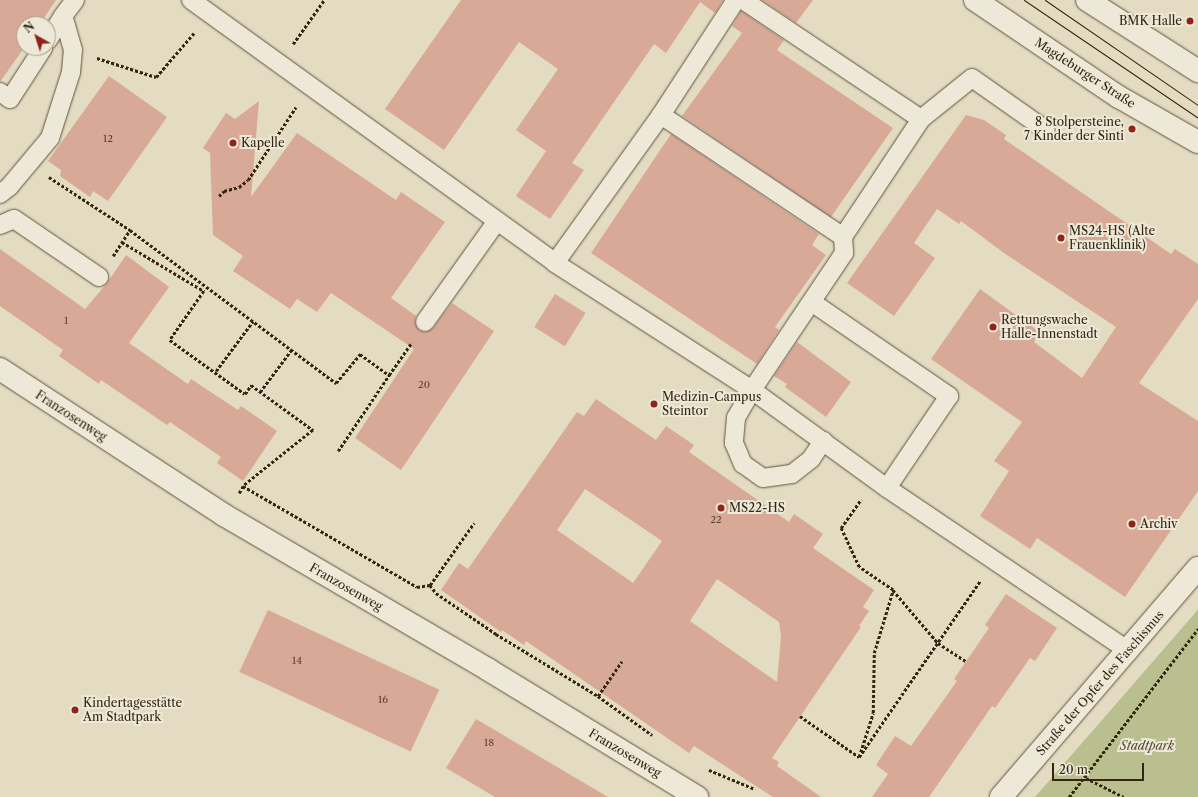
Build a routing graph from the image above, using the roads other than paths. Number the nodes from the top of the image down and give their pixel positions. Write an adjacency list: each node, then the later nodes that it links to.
1 (75, 0): 7 (lane)
2 (192, 0): 17 (lane)
3 (736, 0): 12 (lane)
4 (742, 0): 13 (lane)
5 (975, 0): 15 (street, Magdeburger Straße)
6 (1098, 3): 10 (street)
7 (63, 16): 8 (lane); 16 (lane)
8 (56, 27)
9 (38, 56): 11 (lane)
10 (1198, 71)
11 (0, 92)
12 (661, 115): 19 (lane); 20 (lane)
13 (921, 119): 14 (lane); 19 (lane)
14 (1046, 130)
15 (1198, 142)
16 (0, 194)
17 (497, 221): 20 (lane); 23 (lane)
18 (0, 225): 21 (lane)
19 (843, 237): 22 (lane)
20 (555, 264): 25 (lane)
21 (99, 277)
22 (813, 302): 25 (lane); 27 (lane)
23 (425, 322)
24 (0, 369): 30 (street, Franzosenweg)
25 (752, 390): 26 (lane); 26 (lane)
26 (823, 441): 27 (lane)
27 (881, 484): 29 (lane)
28 (1198, 568): 29 (street, Straße der Opfer des Faschismus)
29 (1129, 650): 31 (street, Straße der Opfer des Faschismus)
30 (697, 797)
31 (1001, 797)

